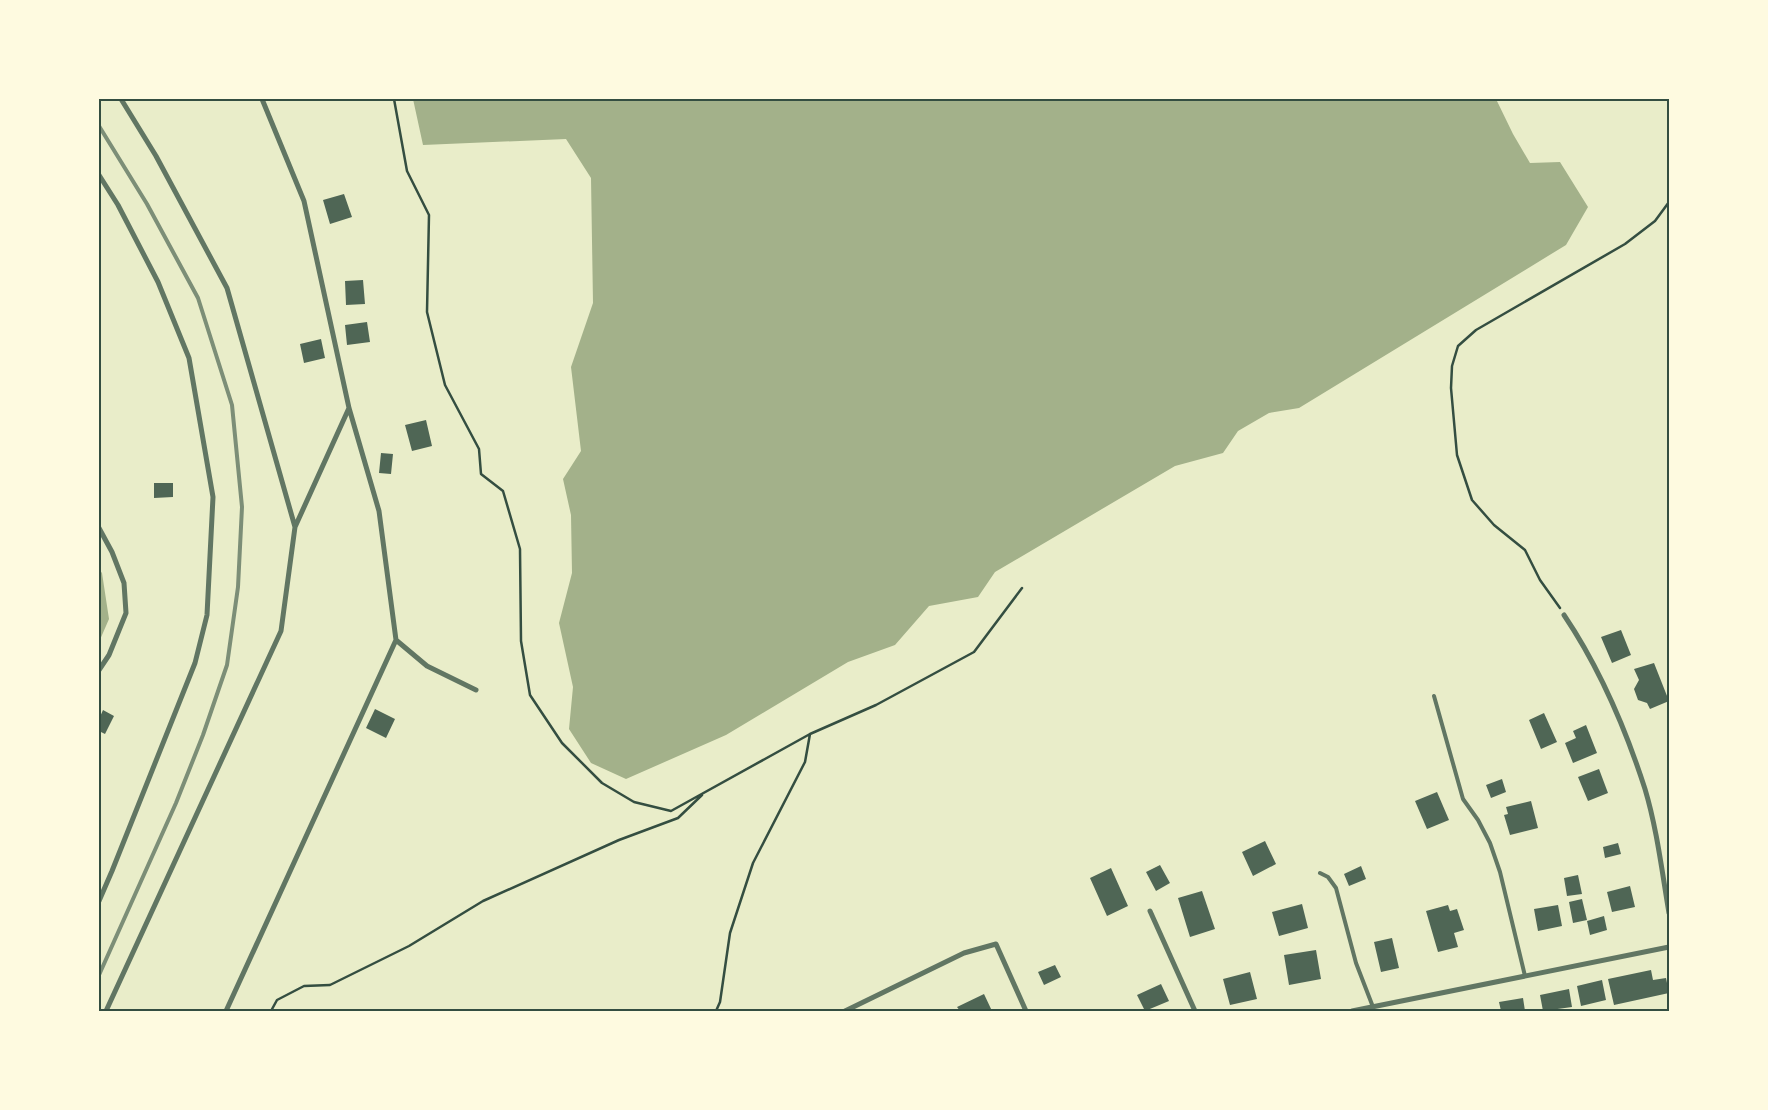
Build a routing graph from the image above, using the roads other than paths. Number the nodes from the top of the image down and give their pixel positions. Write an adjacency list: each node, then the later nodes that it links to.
1 (121, 99): 5 (street)
2 (262, 99): 4 (street)
3 (99, 175): 13 (street)
4 (349, 408): 5 (street); 8 (street)
5 (295, 527): 19 (street)
6 (99, 528): 9 (street)
7 (1564, 615): 15 (street)
8 (396, 640): 10 (street); 20 (street)
9 (99, 670)
10 (476, 690)
11 (1434, 696): 17 (lane)
12 (1320, 873): 18 (lane)
13 (99, 901)
14 (1150, 911): 23 (street)
15 (1669, 913)
16 (1669, 947): 17 (street)
17 (1525, 976): 18 (street)
18 (1372, 1007): 24 (street)
19 (106, 1011)
20 (226, 1011)
21 (846, 1011): 22 (street)
22 (1026, 1011)
23 (1196, 1011)
24 (1352, 1011)

